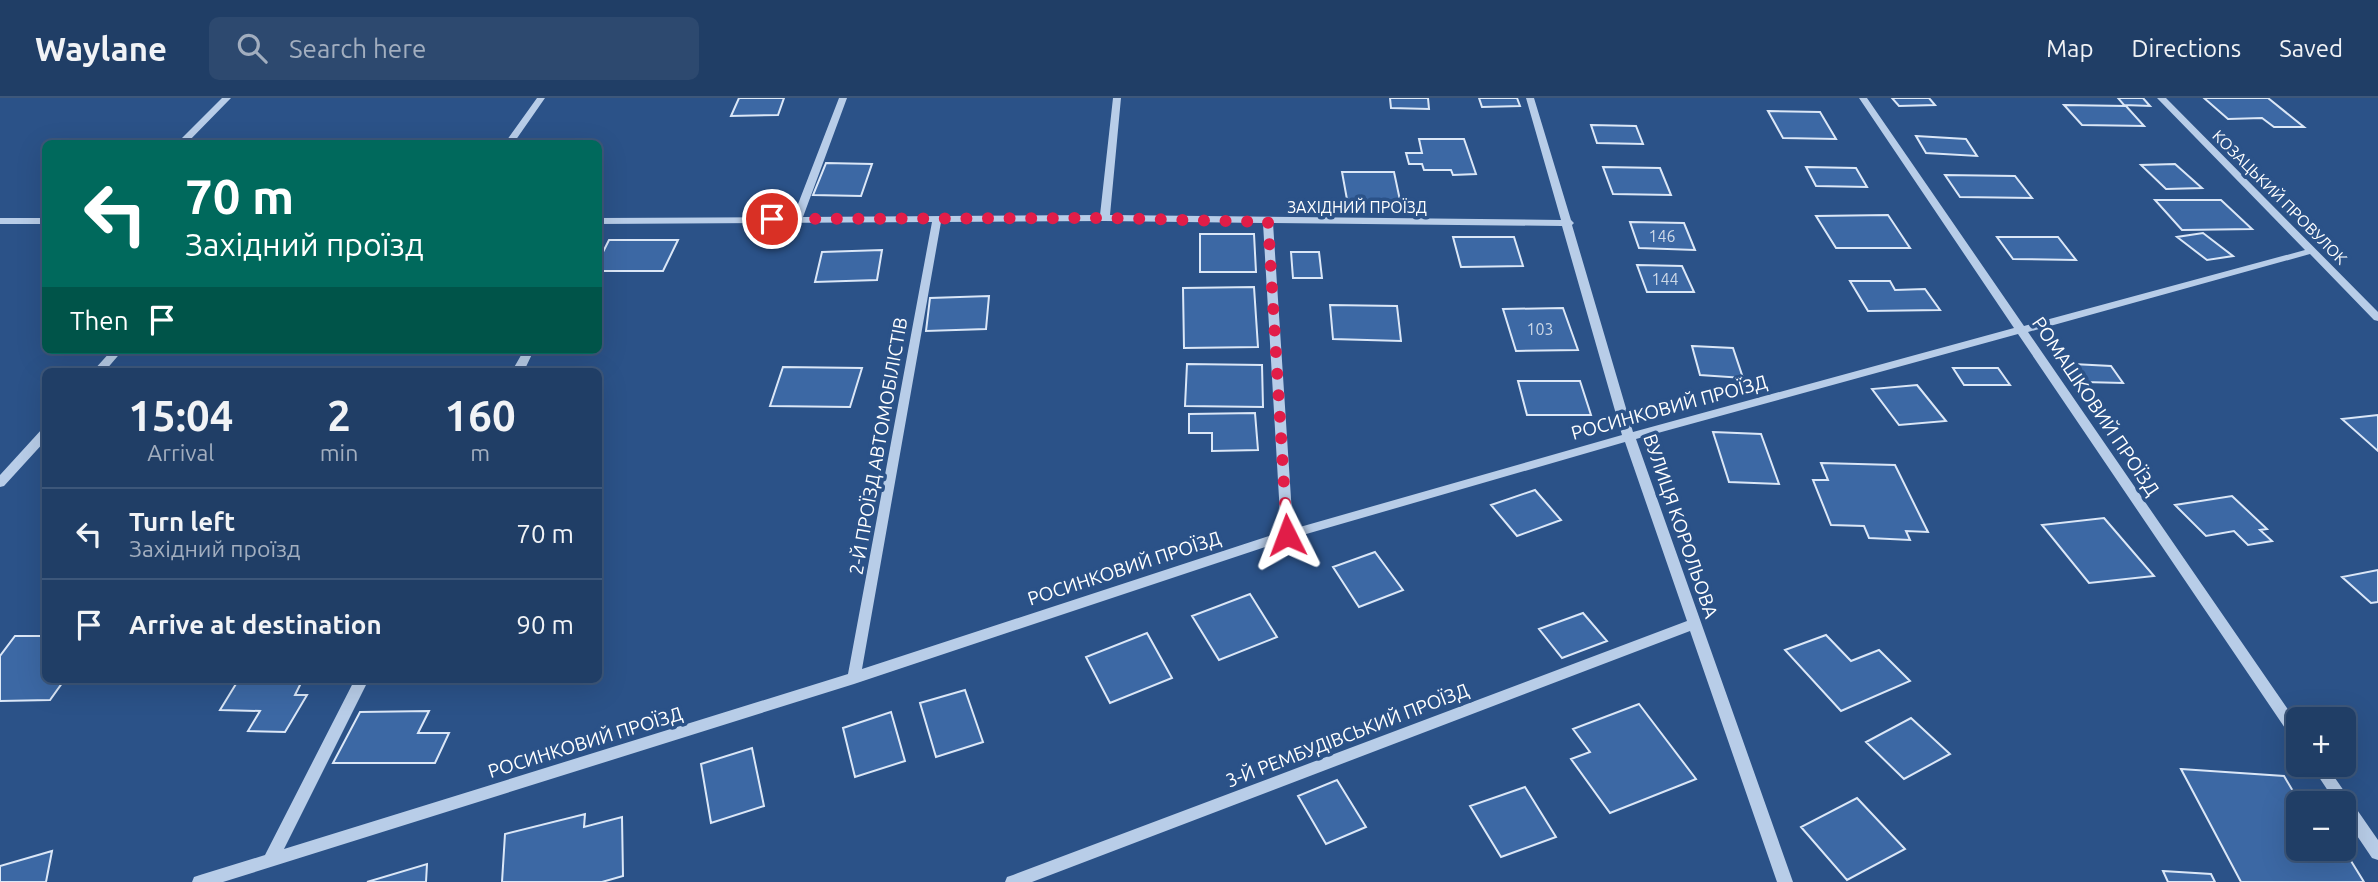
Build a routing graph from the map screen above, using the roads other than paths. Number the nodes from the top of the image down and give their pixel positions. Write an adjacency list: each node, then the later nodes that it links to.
1 (227, 98): 8 (street)
2 (541, 98): 9 (street)
3 (843, 98): 11 (street)
4 (1117, 98): 10 (street)
5 (1530, 98): 17 (street, ВУЛИЦЯ КОРОЛЬОВА)
6 (1863, 98): 20 (street, РОМАШКОВИЙ ПРОЇЗД)
7 (2161, 98): 18 (street, КОЗАЦЬКИЙ ПРОВУЛОК)
8 (184, 140)
9 (511, 140)
10 (1105, 218): 12 (street, ЗАХІДНИЙ ПРОЇЗД); 16 (street, ЗАХІДНИЙ ПРОЇЗД)
11 (797, 219): 12 (street, ЗАХІДНИЙ ПРОЇЗД); 15 (street, ЗАХІДНИЙ ПРОЇЗД)
12 (937, 219): 28 (street, 2-Й ПРОЇЗД АВТОМОБІЛІСТІВ)
13 (42, 220): 14 (street)
14 (0, 221)
15 (602, 221)
16 (1268, 222): 17 (street, ЗАХІДНИЙ ПРОЇЗД); 26 (street)
17 (1569, 223): 24 (street, ВУЛИЦЯ КОРОЛЬОВА)
18 (2311, 251): 19 (street, КОЗАЦЬКИЙ ПРОВУЛОК); 20 (street, РОСИНКОВИЙ ПРОЇЗД)
19 (2378, 318)
20 (2021, 331): 24 (street, РОСИНКОВИЙ ПРОЇЗД); 30 (street, РОМАШКОВИЙ ПРОЇЗД)
21 (114, 354): 22 (street)
22 (102, 368)
23 (42, 436): 25 (street)
24 (1629, 436): 26 (street, РОСИНКОВИЙ ПРОЇЗД); 27 (street, ВУЛИЦЯ КОРОЛЬОВА)
25 (0, 483)
26 (1287, 535): 28 (street, РОСИНКОВИЙ ПРОЇЗД)
27 (1695, 624): 35 (street, 3-Й РЕМБУДІВСЬКИЙ ПРОЇЗД); 36 (street, ВУЛИЦЯ КОРОЛЬОВА)
28 (854, 678): 33 (street, РОСИНКОВИЙ ПРОЇЗД)
29 (360, 683): 33 (street)
30 (2286, 718)
31 (2326, 777): 32 (street)
32 (2378, 853)
33 (270, 860): 34 (street, РОСИНКОВИЙ ПРОЇЗД)
34 (200, 882)
35 (1013, 882)
36 (1785, 882)

